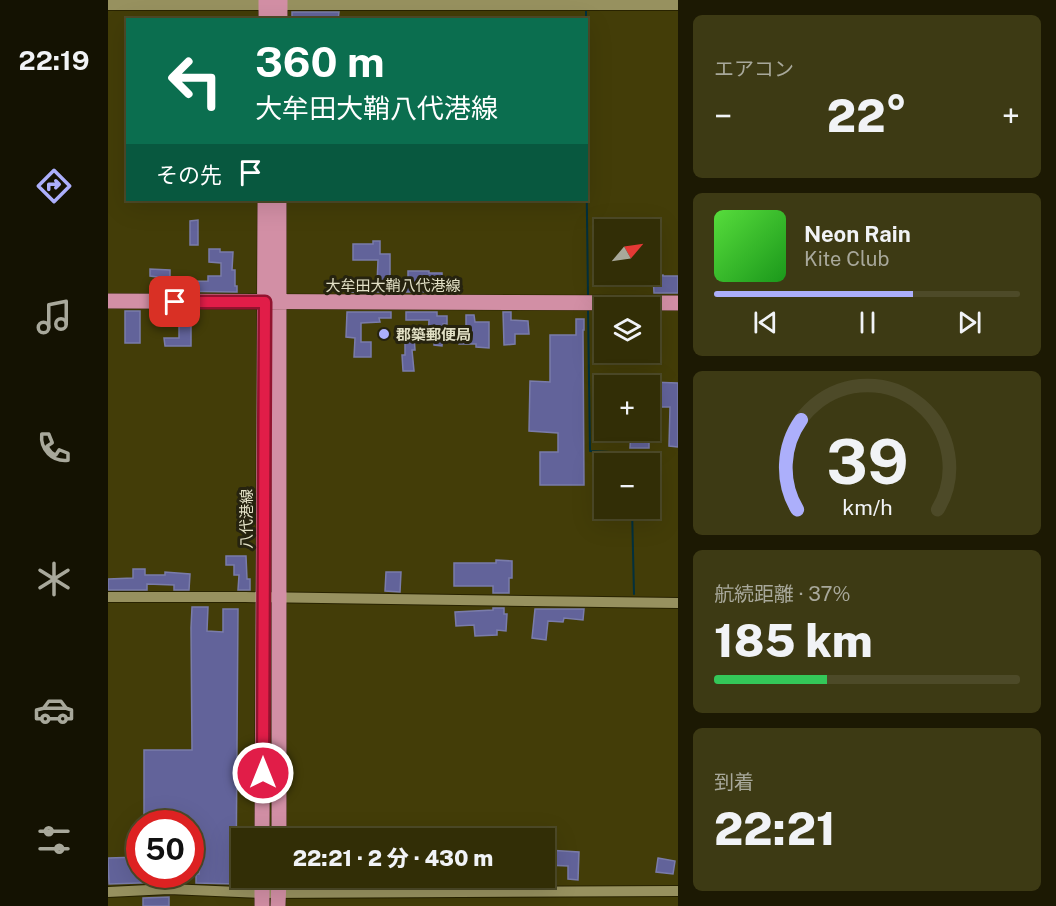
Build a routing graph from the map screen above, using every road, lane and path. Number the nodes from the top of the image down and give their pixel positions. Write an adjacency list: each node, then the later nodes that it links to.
1 (108, 5): 3 (street)
2 (678, 5): 3 (street)
3 (273, 8)
4 (265, 201): 7 (main road)
5 (279, 201): 7 (main road)
6 (108, 301): 7 (main road, 大牟田大鞘八代港線)
7 (272, 302): 8 (main road, 大牟田大鞘八代港線); 10 (main road)
8 (678, 303)
9 (108, 597): 10 (street)
10 (271, 598): 11 (street); 12 (main road); 13 (main road)
11 (678, 603)
12 (262, 828)
13 (279, 828)
14 (678, 891): 17 (street)
15 (108, 892): 16 (street)
16 (262, 892): 17 (street)
17 (278, 892)

